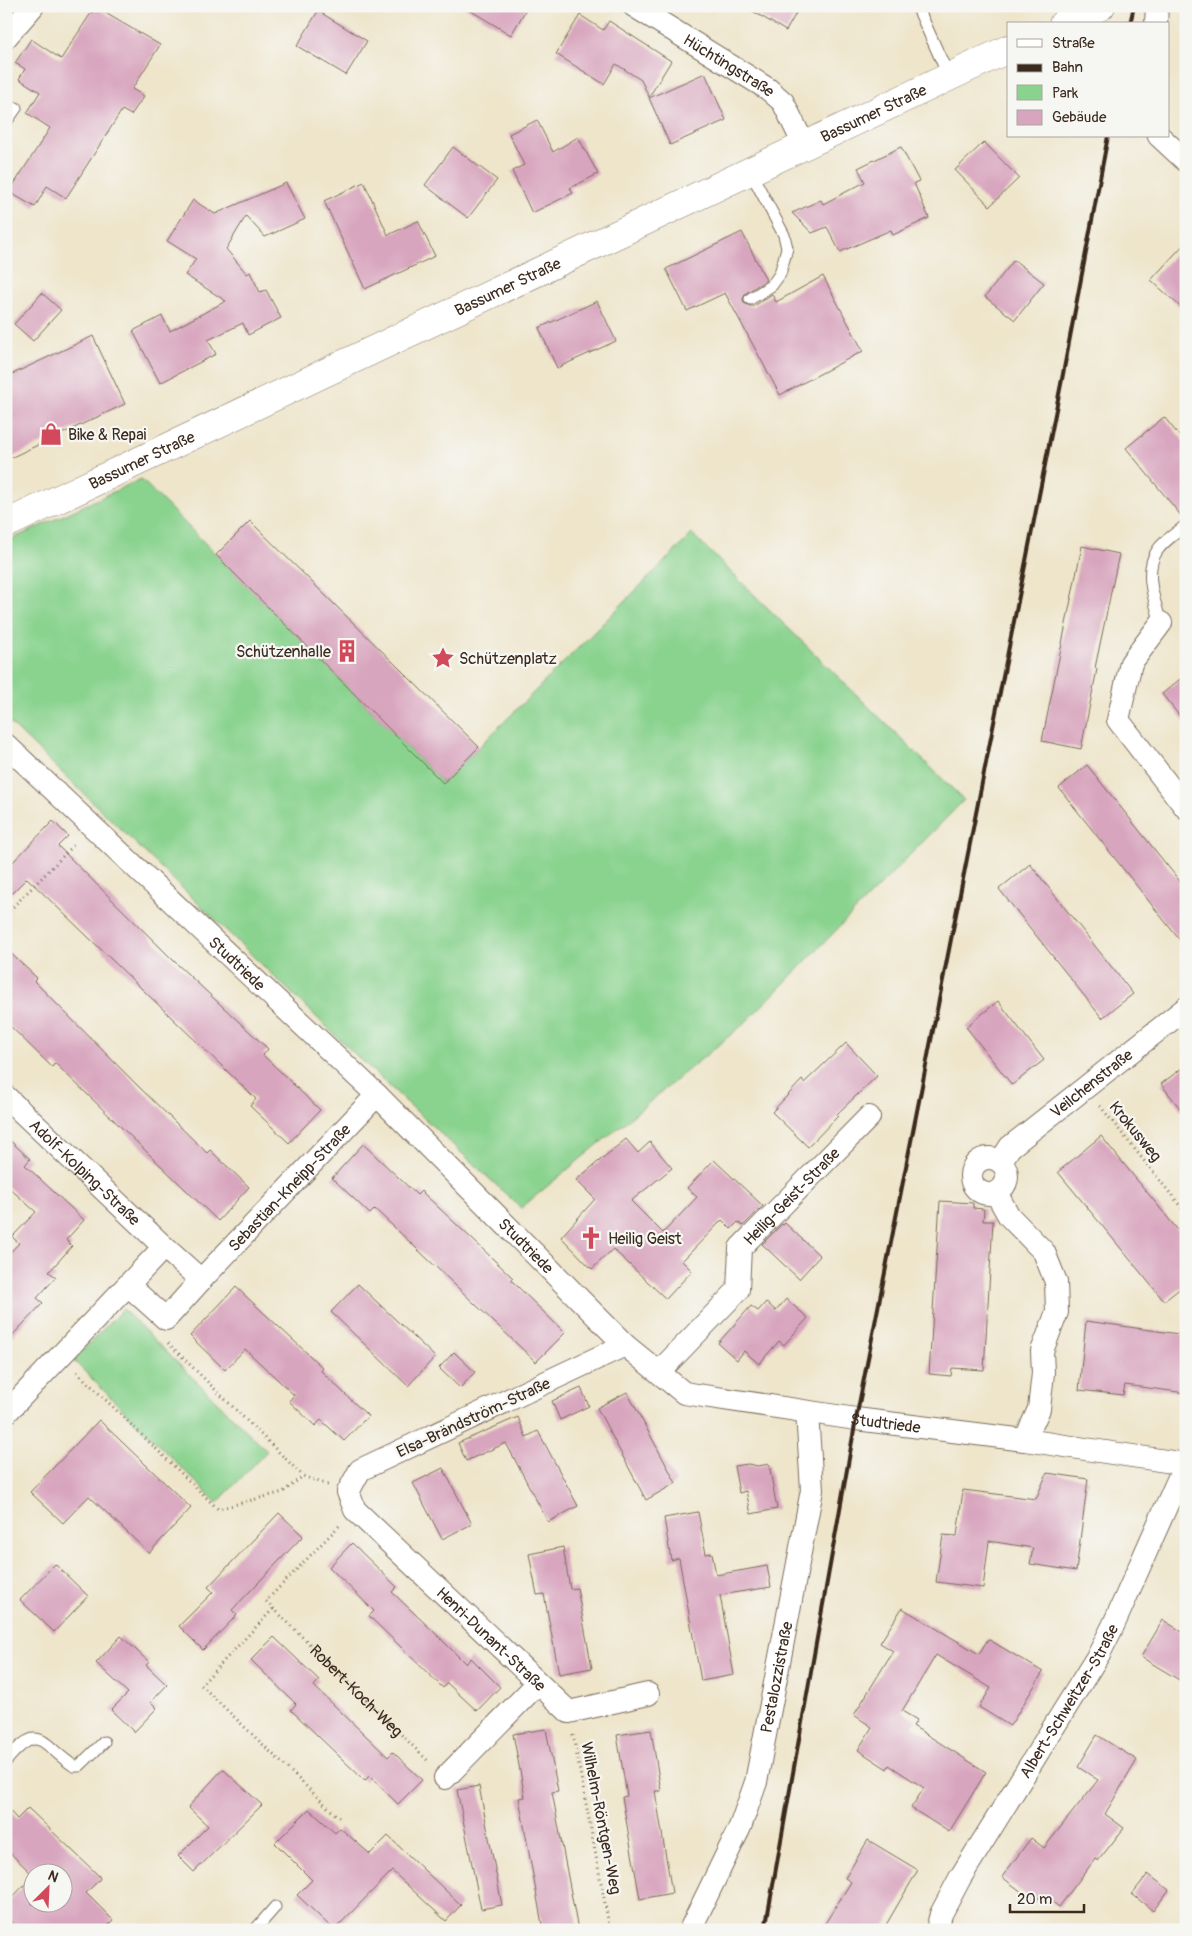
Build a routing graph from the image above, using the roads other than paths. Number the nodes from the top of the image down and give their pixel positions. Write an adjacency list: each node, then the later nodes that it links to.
1 (33, 6): 8 (street)
2 (634, 6): 14 (street, Hüchtingstraße)
3 (917, 6): 10 (lane)
4 (1101, 6): 6 (street)
5 (1157, 6): 7 (street)
6 (1067, 22)
7 (1156, 22)
8 (6, 37)
9 (1007, 49): 10 (street, Bassumer Straße)
10 (949, 77): 14 (street, Bassumer Straße)
11 (16, 108): 12 (lane)
12 (6, 122)
13 (1161, 138): 15 (street)
14 (804, 145): 16 (street, Bassumer Straße)
15 (1186, 161)
16 (750, 171): 17 (lane); 18 (street, Bassumer Straße)
17 (750, 299)
18 (6, 524)
19 (1186, 525): 20 (lane)
20 (1161, 623): 22 (street)
21 (6, 745): 24 (street, Studtriede)
22 (1186, 808)
23 (1186, 1008): 27 (street, Veilchenstraße)
24 (377, 1095): 30 (street, Sebastian-Kneipp-Straße); 32 (street, Studtriede)
25 (6, 1097): 29 (street, Adolf-Kolping-Straße)
26 (869, 1117): 33 (street, Heilig-Geist-Straße)
27 (1001, 1161): 28 (street); 28 (street)
28 (996, 1193): 36 (street)
29 (164, 1247): 30 (street); 31 (street)
30 (201, 1280): 31 (street, Sebastian-Kneipp-Straße)
31 (128, 1285): 35 (street)
32 (625, 1345): 33 (street, Studtriede); 38 (street, Elsa-Brändström-Straße)
33 (659, 1372): 34 (street, Studtriede)
34 (807, 1412): 36 (street, Studtriede); 46 (street, Pestalozzistraße)
35 (6, 1413)
36 (1025, 1440): 37 (street, Studtriede)
37 (1186, 1464): 47 (street, Albert-Schweitzer-Straße)
38 (352, 1501): 39 (street, Henri-Dunant-Straße)
39 (537, 1684): 40 (street, Henri-Dunant-Straße); 43 (street)
40 (648, 1694)
41 (104, 1742): 42 (lane)
42 (6, 1761)
43 (445, 1778)
44 (275, 1907): 45 (lane)
45 (255, 1930)
46 (690, 1930)
47 (937, 1930)

